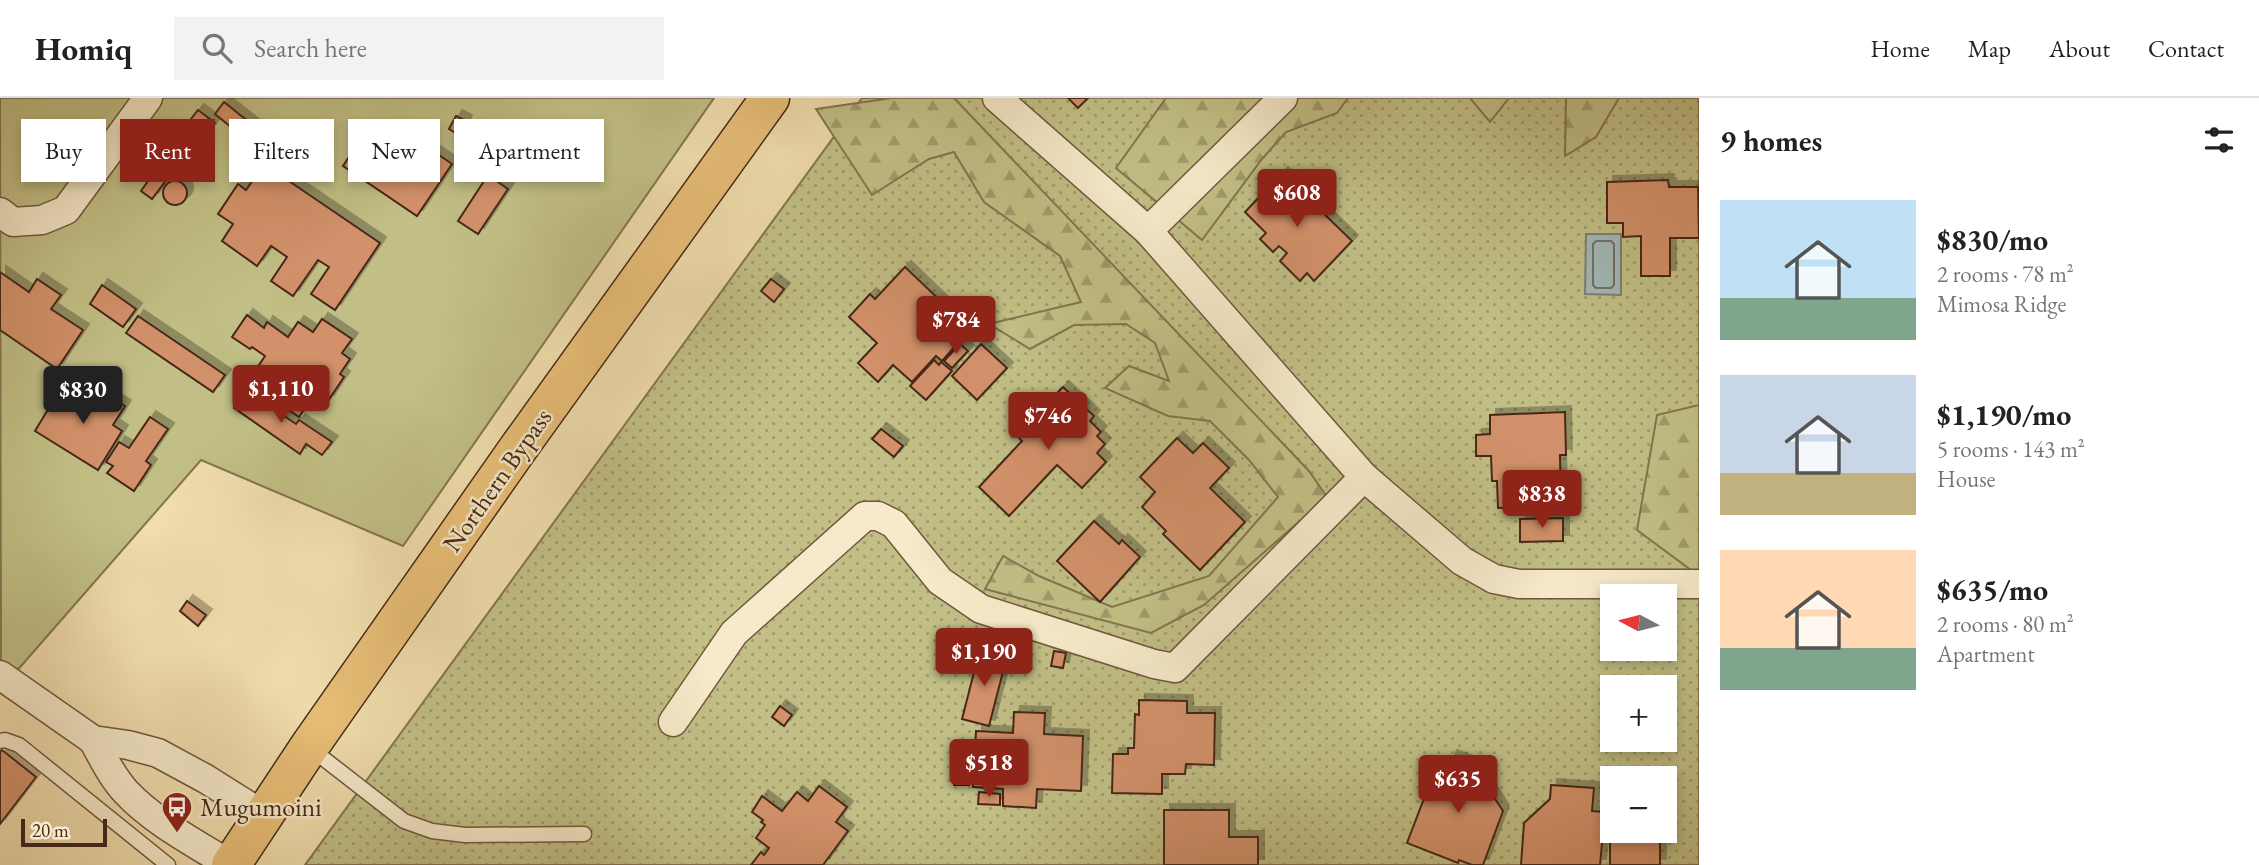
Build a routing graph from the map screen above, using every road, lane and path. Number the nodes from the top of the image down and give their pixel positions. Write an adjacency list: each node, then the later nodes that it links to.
1 (149, 98): 5 (street)
2 (770, 98): 13 (main road, Northern Bypass)
3 (997, 98): 6 (street)
4 (1283, 98): 6 (street)
5 (0, 212)
6 (1148, 232): 7 (street)
7 (1364, 477): 8 (street); 10 (street)
8 (1699, 584)
9 (0, 675): 11 (street)
10 (673, 722)
11 (93, 740): 14 (street); 17 (street)
12 (0, 741): 16 (lane)
13 (309, 747): 14 (main road, Northern Bypass); 15 (lane)
14 (263, 815): 17 (main road, Northern Bypass)
15 (584, 834)
16 (168, 865)
17 (231, 865)

